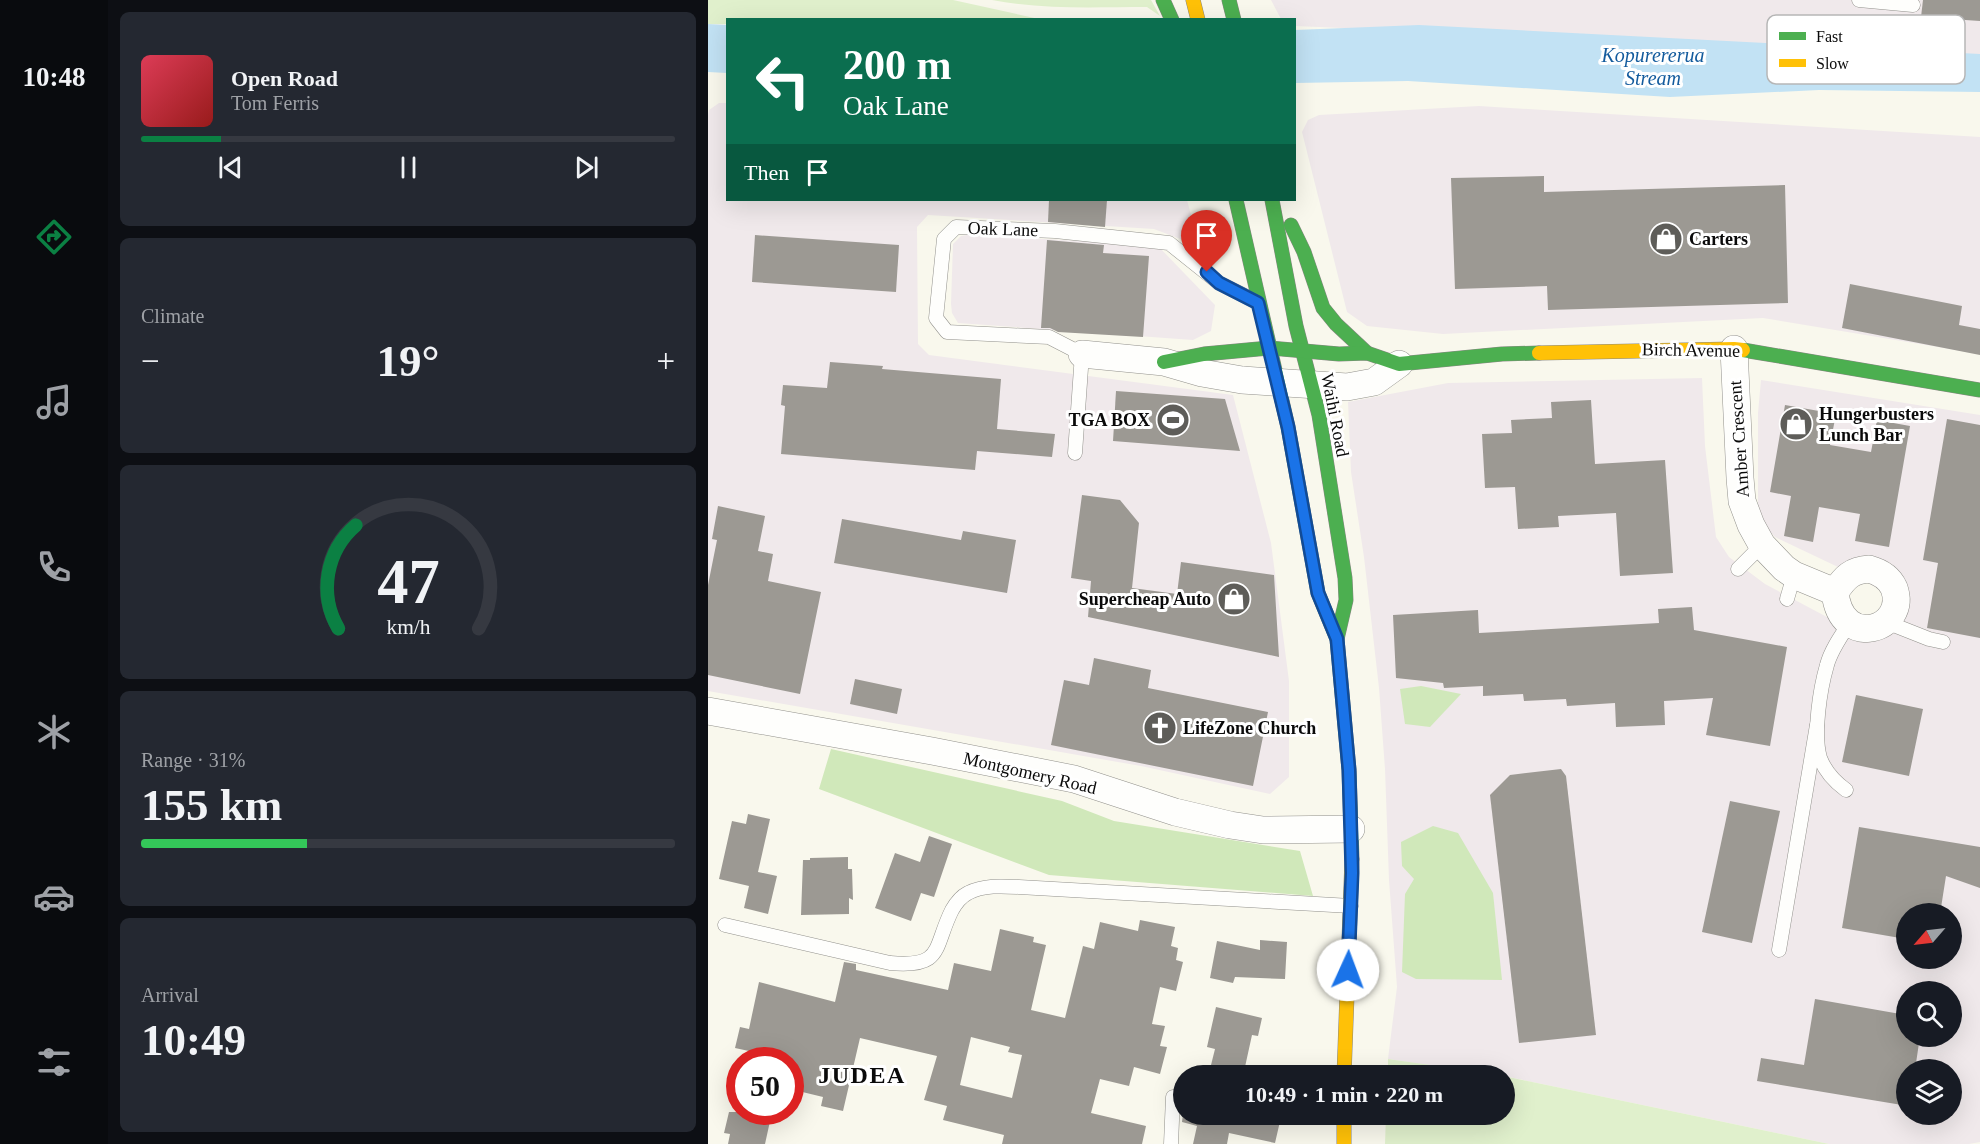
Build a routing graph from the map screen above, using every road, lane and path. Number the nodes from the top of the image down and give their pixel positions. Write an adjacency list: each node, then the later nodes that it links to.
1 (1163, 0): 7 (main road)
2 (1192, 0): 8 (main road)
3 (1229, 0): 9 (main road)
4 (1238, 0): 9 (main road)
5 (1859, 0): 6 (lane)
6 (1913, 5)
7 (1171, 18)
8 (1197, 18)
9 (1233, 18)
10 (1236, 201): 13 (main road, Waihi Road)
11 (1272, 201): 17 (main road, Waihi Road)
12 (1278, 201): 18 (main road)
13 (1258, 303): 14 (main road, Waihi Road); 19 (lane, Oak Lane)
14 (1269, 348): 16 (main road, Oak Lane); 20 (main road, Oak Lane); 22 (main road, Waihi Road)
15 (1734, 349): 21 (main road, Birch Avenue); 23 (main road, Birch Avenue); 25 (street, Amber Crescent)
16 (1287, 350): 17 (main road, Birch Avenue)
17 (1303, 352): 18 (main road, Birch Avenue); 22 (main road, Waihi Road)
18 (1367, 353): 21 (main road, Birch Avenue)
19 (1082, 354): 20 (street, Oak Lane); 24 (lane)
20 (1164, 362): 22 (street, Oak Lane)
21 (1399, 364): 22 (street)
22 (1294, 384): 30 (main road, Waihi Road); 30 (main road, Waihi Road)
23 (1980, 390)
24 (1075, 453)
25 (1762, 545): 26 (lane); 27 (street, Amber Crescent)
26 (1738, 569)
27 (1835, 592): 28 (street); 29 (street)
28 (1886, 621): 29 (street); 31 (lane)
29 (1850, 624): 33 (lane)
30 (1337, 639): 35 (main road, Waihi Road)
31 (1943, 642)
32 (708, 711): 35 (street, Montgomery Road)
33 (1817, 725): 34 (lane); 38 (lane)
34 (1846, 790)
35 (1351, 829): 36 (main road, Waihi Road)
36 (1350, 906): 37 (lane); 39 (main road, Waihi Road)
37 (725, 925)
38 (1779, 950)
39 (1344, 1065)
40 (1173, 1097): 42 (lane)
41 (1344, 1125): 43 (main road)
42 (1171, 1144)
43 (1344, 1144)

